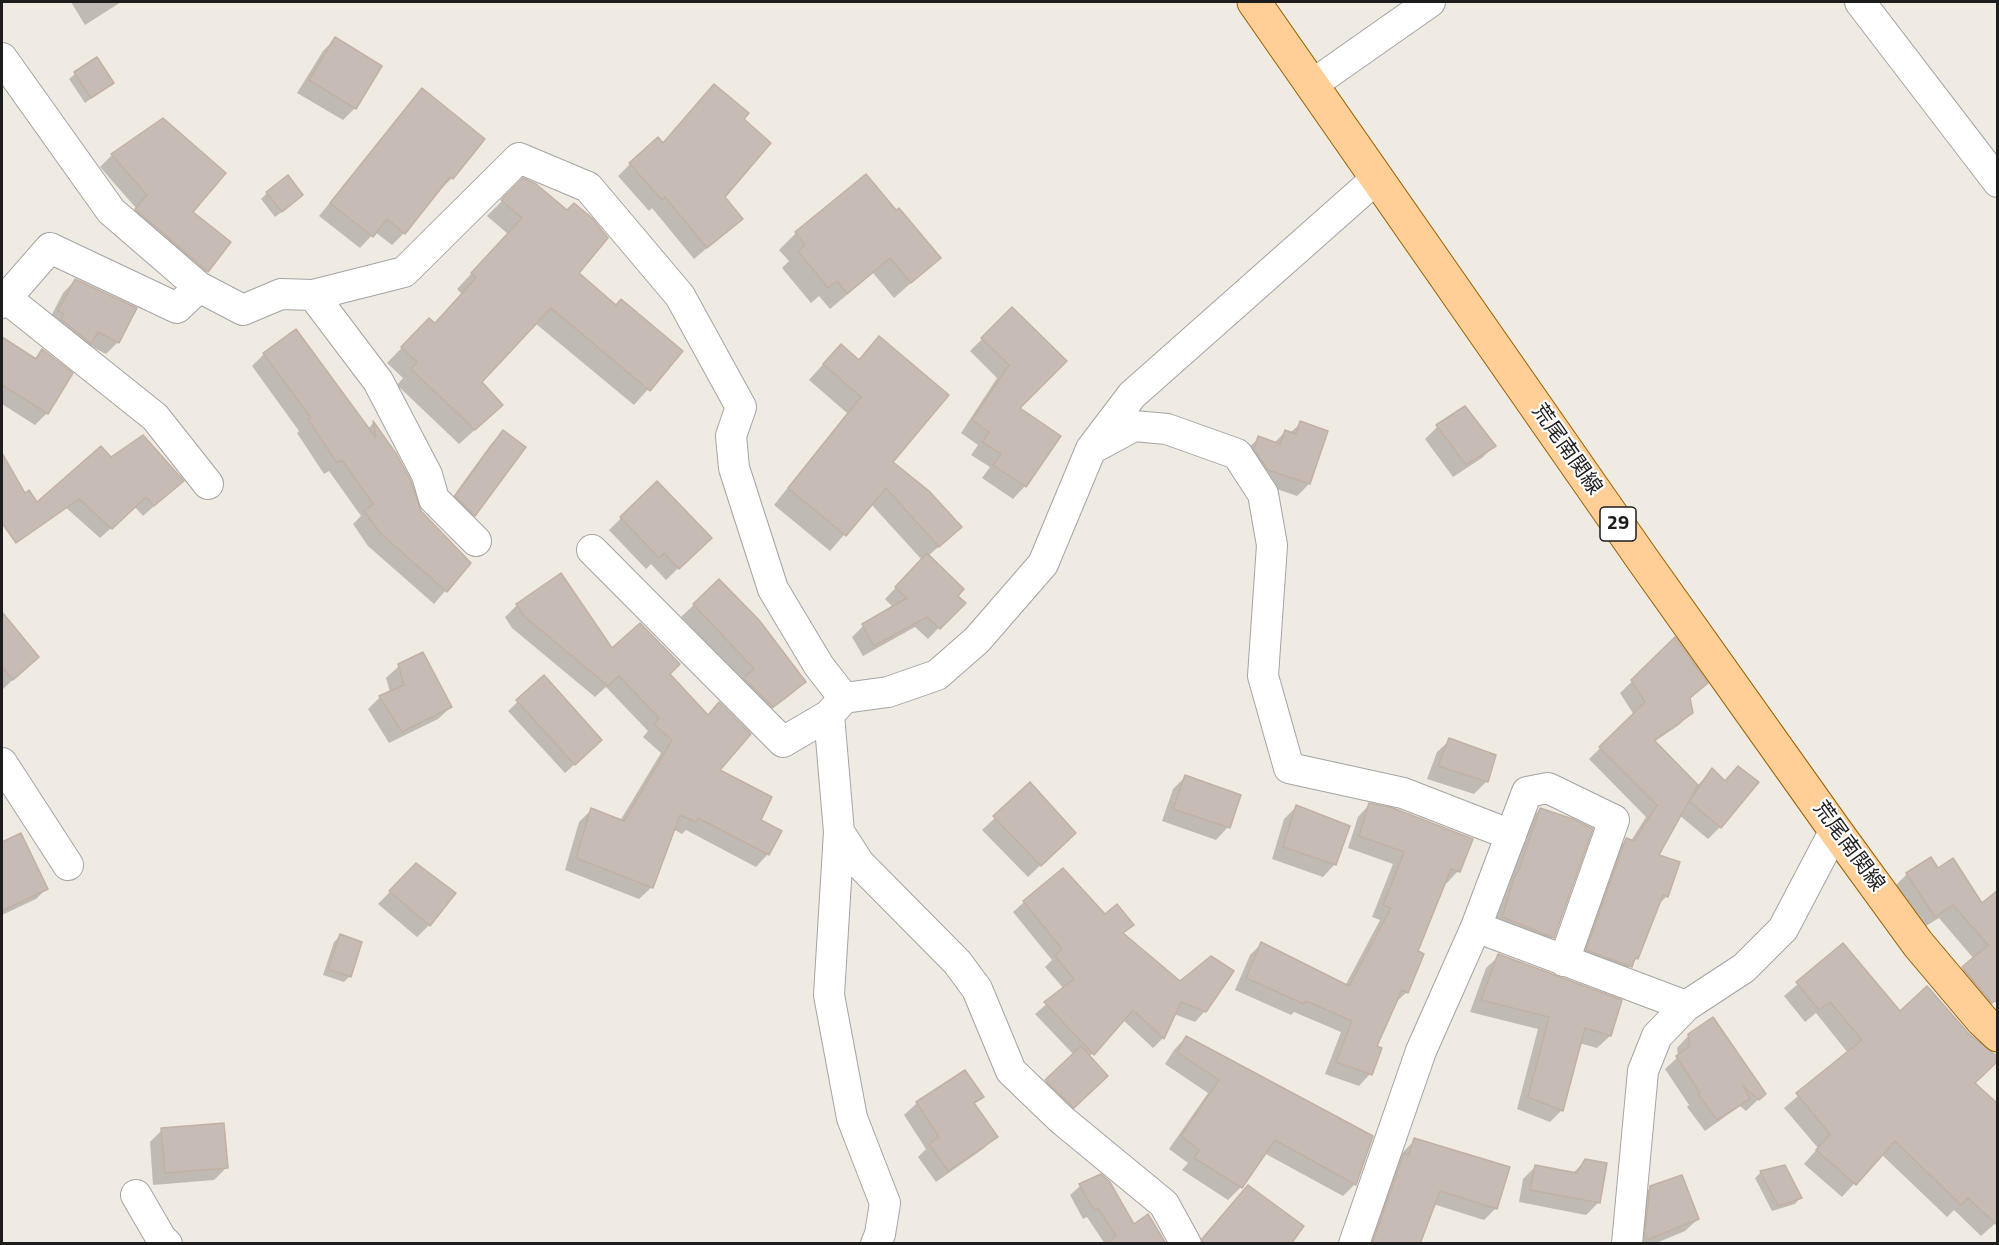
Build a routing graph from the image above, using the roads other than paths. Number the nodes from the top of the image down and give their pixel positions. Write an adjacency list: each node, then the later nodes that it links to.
1 (1254, 2): 5 (main road, 荒尾南関線 / 29)
2 (1430, 2): 5 (street)
3 (1860, 2): 7 (street)
4 (2, 58): 8 (street)
5 (1313, 84): 6 (main road, 荒尾南関線 / 29)
6 (1377, 178): 11 (street); 17 (main road, 荒尾南関線 / 29)
7 (1998, 182)
8 (200, 287): 9 (street); 10 (street)
9 (313, 295): 13 (street); 15 (street)
10 (4, 300): 12 (street)
11 (1091, 449): 15 (street); 19 (street)
12 (208, 484)
13 (476, 541)
14 (592, 550): 15 (street)
15 (837, 706): 18 (street)
16 (2, 763): 20 (street)
17 (1835, 830): 23 (street); 24 (main road, 荒尾南関線 / 29)
18 (839, 832): 27 (street); 28 (street)
19 (1510, 835): 21 (street); 22 (street)
20 (68, 866)
21 (1476, 927): 22 (street); 29 (street)
22 (1563, 961): 23 (street)
23 (1686, 1006): 30 (street)
24 (1998, 1035)
25 (136, 1195): 26 (street)
26 (167, 1244)
27 (876, 1244)
28 (1186, 1244)
29 (1354, 1244)
30 (1627, 1244)

